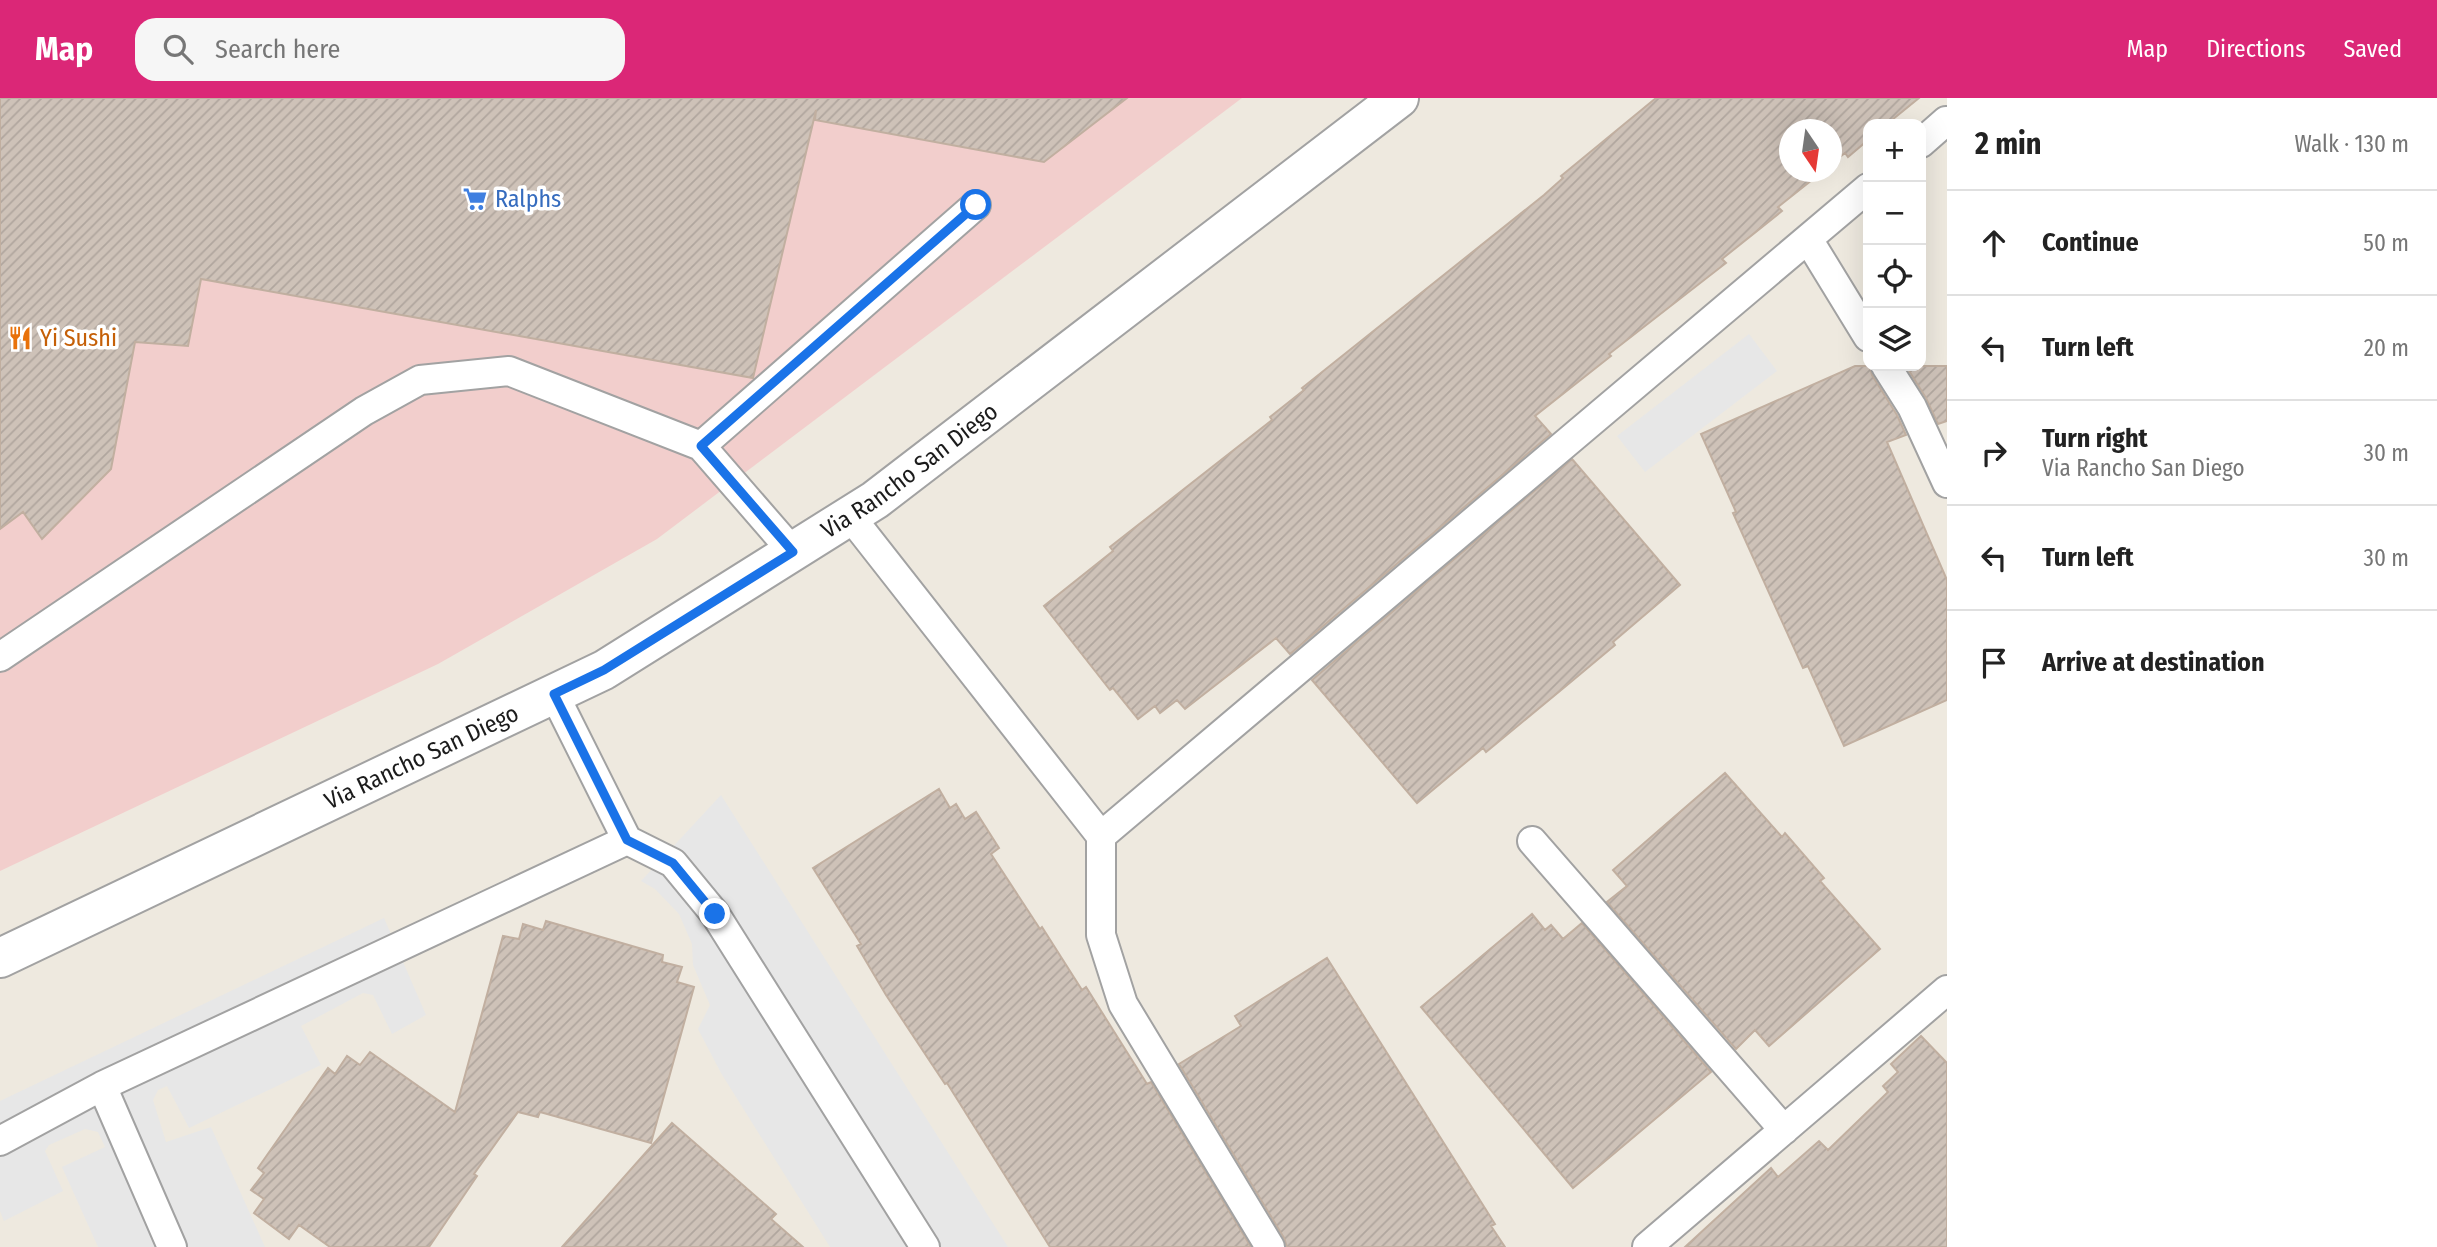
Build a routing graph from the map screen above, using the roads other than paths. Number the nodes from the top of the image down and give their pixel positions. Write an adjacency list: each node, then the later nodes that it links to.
1 (1399, 98): 11 (street, Via Rancho San Diego)
2 (1946, 121): 3 (lane)
3 (1926, 139)
4 (1863, 192): 6 (lane)
5 (976, 205): 9 (lane)
6 (1808, 239): 7 (lane); 15 (lane)
7 (1863, 329)
8 (1889, 371): 10 (lane)
9 (701, 446): 12 (lane); 13 (lane)
10 (1947, 483)
11 (850, 516): 12 (street, Via Rancho San Diego); 15 (lane)
12 (793, 552): 14 (street, Via Rancho San Diego)
13 (0, 657)
14 (554, 694): 16 (lane); 18 (street, Via Rancho San Diego)
15 (1101, 836): 25 (lane)
16 (627, 840): 20 (lane); 24 (lane)
17 (1532, 841): 21 (lane)
18 (0, 958)
19 (1947, 990): 21 (lane)
20 (102, 1086): 22 (lane); 23 (lane)
21 (1784, 1130): 26 (lane)
22 (0, 1141)
23 (172, 1247)
24 (926, 1247)
25 (1270, 1247)
26 (1647, 1247)

